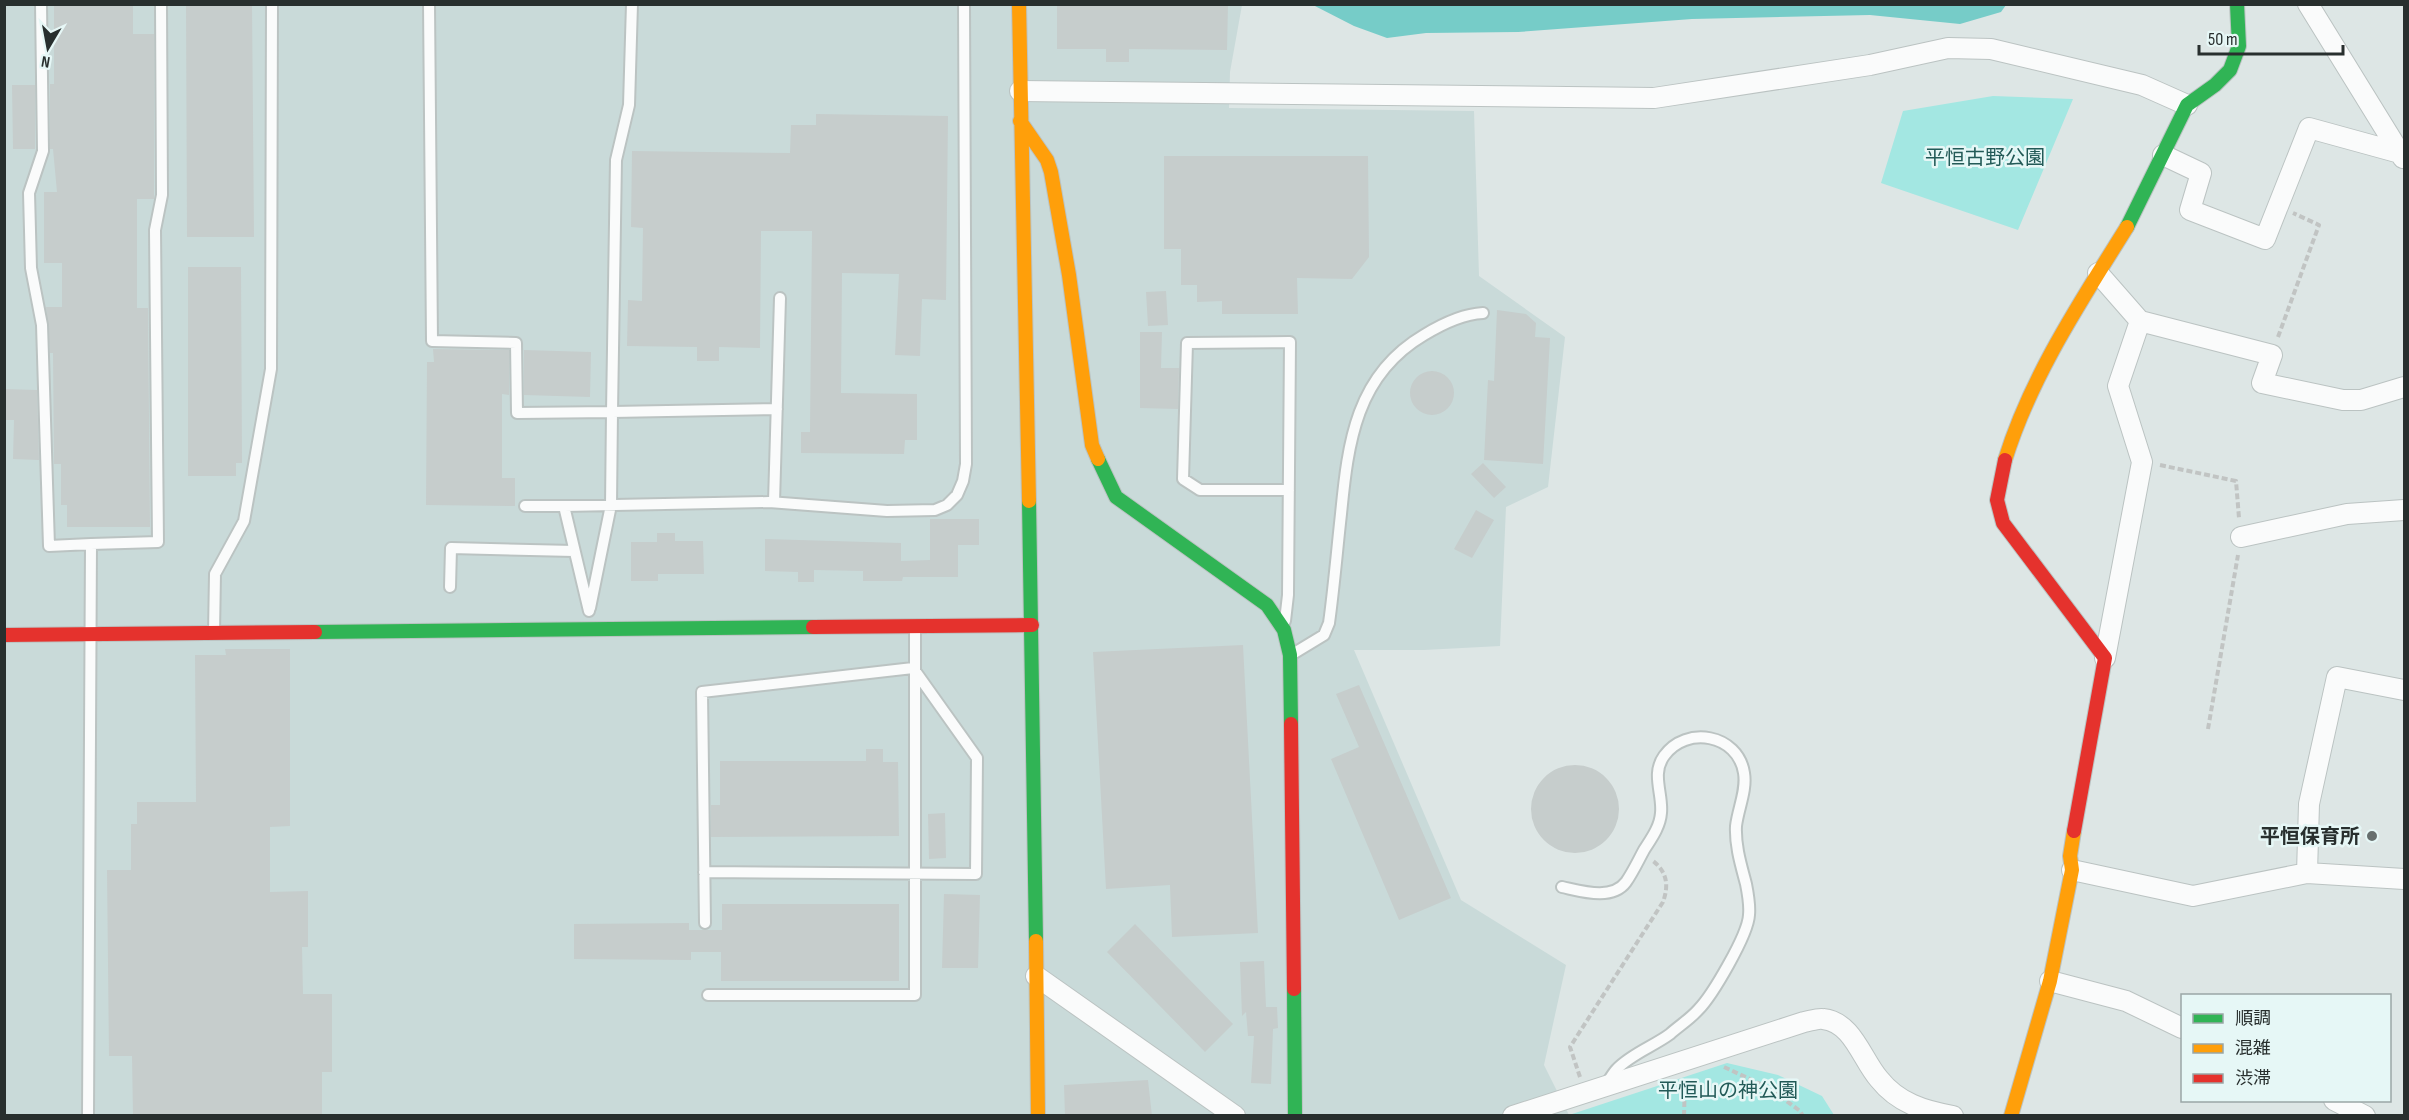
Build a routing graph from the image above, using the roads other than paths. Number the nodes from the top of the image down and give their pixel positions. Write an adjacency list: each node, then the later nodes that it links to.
1 (41, 4): 29 (lane)
2 (161, 4): 29 (lane)
3 (272, 4): 37 (lane)
4 (429, 4): 21 (lane)
5 (632, 4): 21 (lane)
6 (964, 4): 23 (lane)
7 (1019, 4): 10 (street)
8 (2237, 4): 11 (street)
9 (2308, 4): 14 (street)
10 (1020, 91): 11 (street); 12 (street)
11 (2187, 105): 13 (street)
12 (1020, 121): 33 (street); 36 (street)
13 (2163, 155): 14 (street); 15 (street)
14 (2402, 157)
15 (2098, 273): 18 (street); 41 (street)
16 (780, 298): 20 (lane)
17 (1484, 313): 40 (lane)
18 (2140, 321): 19 (street); 41 (street)
19 (2404, 388)
20 (777, 409): 21 (lane); 23 (lane)
21 (612, 412): 24 (lane)
22 (1289, 490): 22 (lane); 36 (lane)
23 (774, 502): 24 (lane)
24 (611, 505): 26 (lane); 32 (lane)
25 (525, 506): 26 (lane)
26 (564, 506): 30 (lane)
27 (2404, 510): 28 (street)
28 (2241, 537)
29 (91, 544): 38 (lane)
30 (574, 550): 31 (lane); 32 (lane)
31 (450, 587)
32 (589, 611): 35 (lane)
33 (1032, 625): 34 (street); 51 (street)
34 (915, 626): 35 (street); 42 (lane)
35 (590, 630): 37 (street)
36 (1284, 630): 40 (street)
37 (214, 633): 38 (street)
38 (92, 634): 39 (street); 58 (lane)
39 (4, 635)
40 (1290, 655): 61 (street)
41 (2105, 658): 44 (street)
42 (913, 669): 45 (lane); 46 (lane); 46 (lane)
43 (2404, 690): 47 (street)
44 (2072, 870): 47 (street); 52 (street)
45 (704, 872): 46 (lane); 50 (lane)
46 (915, 873): 53 (lane)
47 (2307, 873): 48 (street)
48 (2404, 879)
49 (1562, 887): 55 (lane)
50 (705, 923)
51 (1036, 976): 59 (street); 60 (street)
52 (2050, 981): 54 (street); 63 (street)
53 (708, 995)
54 (2181, 1028)
55 (1605, 1086): 57 (street); 62 (street)
56 (2336, 1102): 64 (street)
57 (1942, 1115)
58 (88, 1116)
59 (1038, 1116)
60 (1235, 1116)
61 (1295, 1116)
62 (1513, 1116)
63 (2012, 1116)
64 (2365, 1116)

